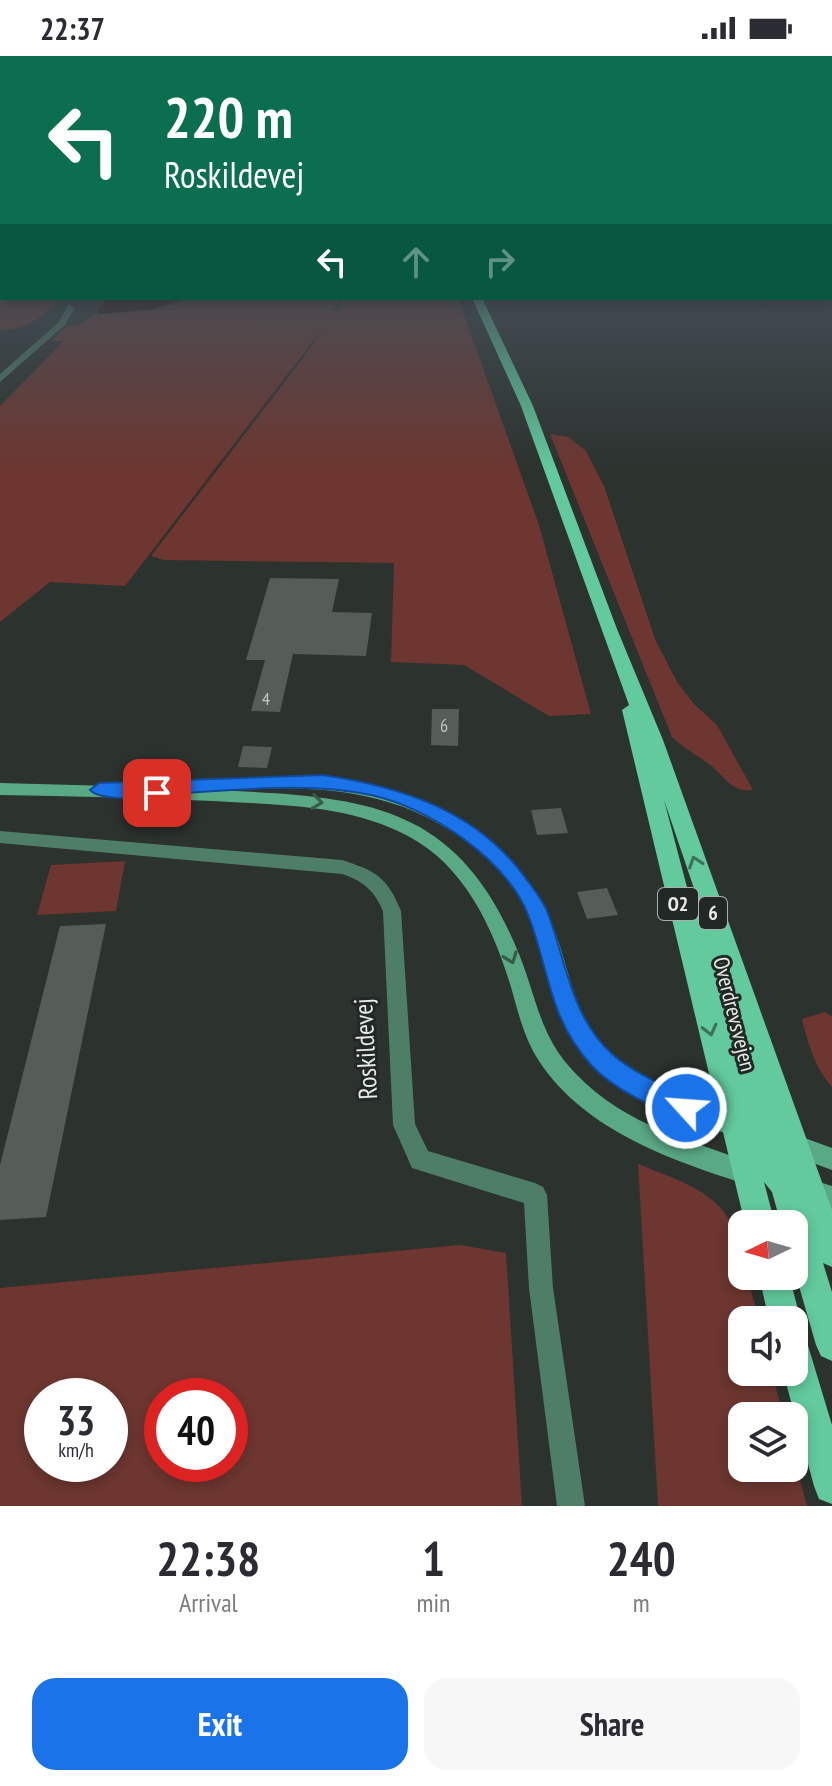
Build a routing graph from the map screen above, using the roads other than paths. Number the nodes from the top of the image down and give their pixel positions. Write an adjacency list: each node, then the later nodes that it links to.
1 (46, 336): 3 (street)
2 (494, 336): 4 (main road, Overdrevsvejen / 6)
3 (0, 379)
4 (627, 682): 8 (main road, Overdrevsvejen / O2); 11 (main road, Overdrevsvejen / 6, one-way to 4)
5 (0, 789): 6 (street)
6 (99, 790): 9 (street); 13 (street, one-way to 13)
7 (0, 837): 20 (street, Roskildevej)
8 (661, 837): 9 (main road, Overdrevsvejen / O2, one-way to 9); 10 (main road)
9 (734, 1125): 10 (street); 13 (main road, Overdrevsvejen / O2); 14 (main road)
10 (768, 1136): 11 (street); 14 (main road)
11 (796, 1146): 12 (street); 14 (main road, 6)
12 (832, 1159)
13 (747, 1173): 14 (street); 15 (main road, O2)
14 (809, 1191): 16 (main road, 6); 17 (main road)
15 (756, 1210)
16 (832, 1252)
17 (832, 1345)
18 (804, 1386): 19 (main road)
19 (832, 1486)
20 (571, 1506)

